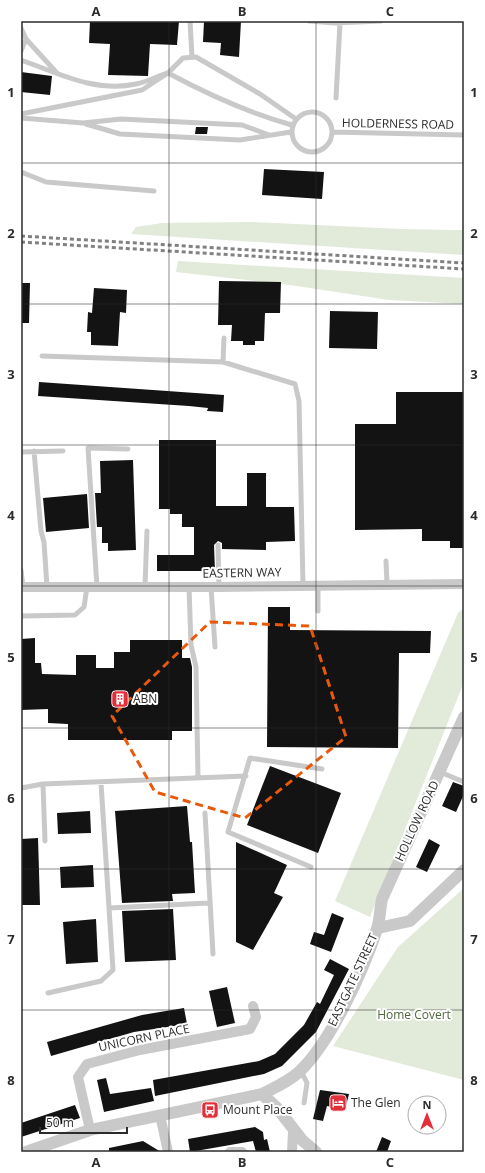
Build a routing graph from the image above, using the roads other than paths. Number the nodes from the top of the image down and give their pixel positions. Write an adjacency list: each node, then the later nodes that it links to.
1 (190, 21): 8 (lane)
2 (309, 21): 4 (lane)
3 (381, 21): 4 (lane)
4 (340, 23): 12 (lane)
5 (21, 28): 6 (lane)
6 (26, 39): 7 (lane); 10 (lane)
7 (21, 51)
8 (192, 58): 11 (lane); 15 (lane)
9 (21, 60): 10 (lane)
10 (57, 73): 11 (lane)
11 (168, 73): 13 (lane); 17 (lane)
12 (336, 98)
13 (21, 114)
14 (21, 118): 16 (lane)
15 (296, 119): 17 (lane); 19 (lane)
16 (83, 123): 20 (lane); 20 (lane)
17 (292, 125): 18 (lane)
18 (291, 132): 19 (lane); 20 (lane)
19 (332, 132): 21 (lane, HOLDERNESS ROAD)
20 (269, 135)
21 (464, 135)
22 (21, 172): 23 (lane)
23 (154, 190)
24 (224, 338): 26 (lane)
25 (42, 356): 26 (lane)
26 (223, 362): 37 (lane)
27 (128, 449): 42 (lane)
28 (34, 451): 29 (lane); 30 (lane); 41 (lane)
29 (63, 451)
30 (21, 452)
31 (147, 531): 39 (lane)
32 (218, 545): 44 (lane)
33 (386, 561): 35 (lane)
34 (21, 570): 40 (lane)
35 (387, 584): 36 (street, EASTERN WAY); 38 (street, EASTERN WAY)
36 (464, 584)
37 (303, 585): 38 (street, EASTERN WAY); 44 (street, EASTERN WAY)
38 (318, 585): 45 (lane)
39 (145, 586): 42 (street, EASTERN WAY); 43 (street, EASTERN WAY)
40 (22, 587): 41 (street, EASTERN WAY)
41 (47, 587): 42 (street, EASTERN WAY)
42 (92, 587): 46 (lane)
43 (189, 587): 44 (street, EASTERN WAY); 52 (lane)
44 (215, 587): 47 (lane)
45 (318, 612)
46 (21, 616)
47 (215, 647)
48 (464, 717): 50 (street, HOLLOW ROAD)
49 (322, 769): 51 (lane)
50 (440, 772): 53 (lane); 63 (street, HOLLOW ROAD)
51 (246, 776): 52 (lane); 59 (lane)
52 (198, 778): 54 (lane)
53 (464, 782)
54 (102, 783): 55 (lane); 62 (lane)
55 (43, 784): 56 (lane); 58 (lane)
56 (21, 788)
57 (205, 813): 61 (lane)
58 (45, 841)
59 (311, 867)
60 (464, 870): 63 (street)
61 (209, 903): 62 (lane); 64 (lane)
62 (109, 908): 65 (lane)
63 (378, 928): 67 (street, EASTGATE STREET)
64 (213, 954)
65 (48, 993)
66 (253, 1006): 71 (street, UNICORN PLACE)
67 (300, 1071): 68 (street, EASTGATE STREET); 69 (lane)
68 (262, 1094): 70 (street, EASTGATE STREET); 72 (street)
69 (304, 1103)
70 (160, 1115): 71 (street, EASTGATE STREET); 74 (street)
71 (90, 1130): 73 (street, EASTGATE STREET)
72 (293, 1131): 77 (street); 78 (street)
73 (26, 1152)
74 (168, 1152)
75 (230, 1152): 76 (street)
76 (242, 1152)
77 (292, 1152)
78 (316, 1152)

